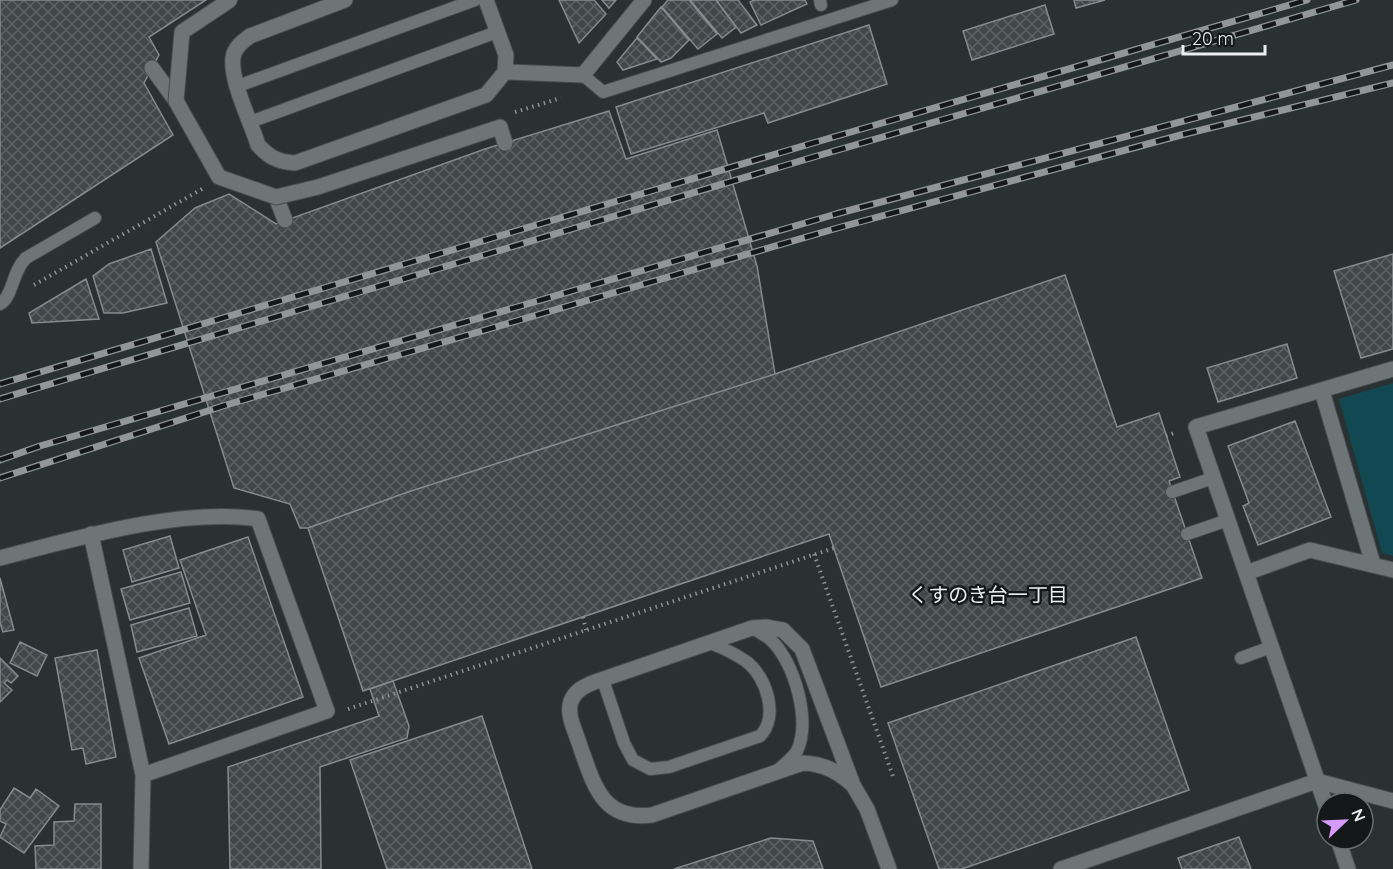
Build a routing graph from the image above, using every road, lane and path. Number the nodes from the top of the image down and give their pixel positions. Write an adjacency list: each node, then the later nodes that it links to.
1 (231, 0): 13 (street, bridge)
2 (345, 0): 11 (street)
3 (475, 0): 11 (lane)
4 (486, 0): 7 (street)
5 (644, 0): 10 (street)
6 (892, 0): 10 (lane)
7 (497, 32): 9 (street); 15 (lane)
8 (152, 68): 13 (street)
9 (505, 72): 10 (street); 15 (street)
10 (583, 75)
11 (238, 86): 15 (street)
12 (561, 98): 14 (path)
13 (176, 101): 18 (street, bridge)
14 (504, 116)
15 (250, 122)
16 (505, 143): 18 (street, bridge)
17 (204, 188): 21 (path)
18 (276, 197): 20 (street)
19 (95, 218): 22 (lane)
20 (285, 220)
21 (33, 285)
22 (0, 304)
23 (1393, 369): 24 (street)
24 (1322, 391): 25 (street); 33 (street)
25 (1213, 478): 26 (lane); 27 (street)
26 (1172, 492)
27 (1228, 520): 29 (lane); 35 (street)
28 (91, 534): 32 (street); 43 (street); 45 (street)
29 (1187, 534)
30 (834, 548): 31 (path)
31 (814, 554): 38 (path); 46 (path)
32 (0, 558)
33 (1373, 564): 34 (street); 35 (street)
34 (1393, 570)
35 (1246, 573): 40 (street)
36 (583, 617): 38 (path)
37 (753, 628): 39 (street); 44 (lane); 48 (street)
38 (586, 630): 43 (path)
39 (710, 643): 42 (street); 42 (lane)
40 (1271, 647): 41 (lane); 47 (street)
41 (1241, 658)
42 (603, 680): 44 (street)
43 (327, 711): 45 (street)
44 (777, 772): 48 (street)
45 (143, 775): 52 (street)
46 (894, 778)
47 (1317, 781): 49 (street); 50 (street); 54 (street)
48 (853, 785): 53 (street)
49 (1321, 791)
50 (1393, 801)
51 (1342, 851): 55 (street)
52 (141, 869)
53 (889, 869)
54 (1061, 869)
55 (1348, 869)

